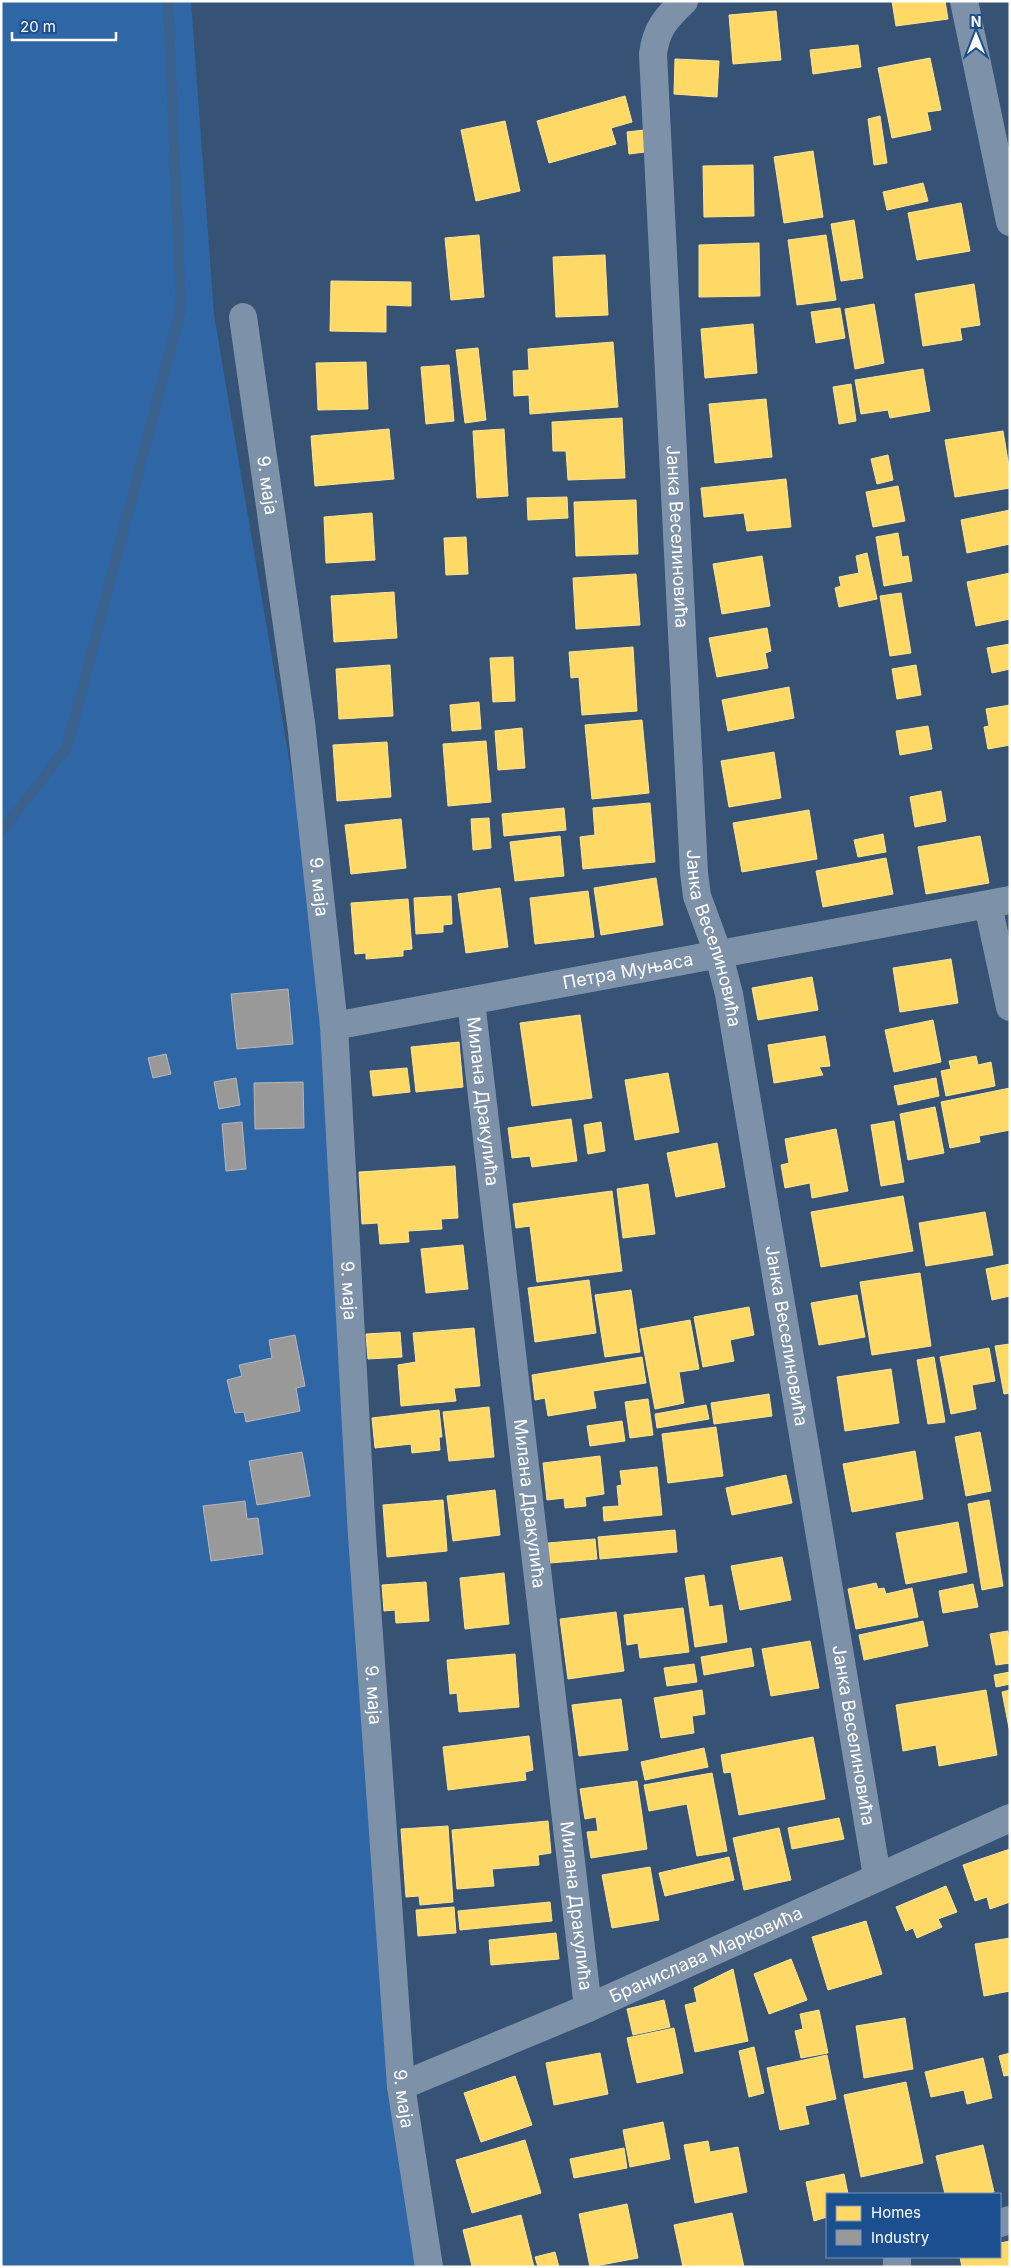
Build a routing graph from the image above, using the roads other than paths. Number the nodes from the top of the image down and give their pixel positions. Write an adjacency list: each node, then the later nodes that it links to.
1 (684, 1): 6 (street, Јанка Веселиновића)
2 (964, 1): 3 (street)
3 (1010, 222)
4 (243, 317): 9 (street, 9. маја)
5 (999, 902): 6 (street, Петра Муњаса); 8 (street)
6 (719, 956): 7 (street, Петра Муњаса); 11 (street, Јанка Веселиновића)
7 (471, 1001): 9 (street, Петра Муњаса); 12 (street, Милана Дракулића)
8 (1010, 1007)
9 (334, 1026): 13 (street, 9. маја)
10 (1010, 1818): 11 (street, Бранислава Марковића)
11 (877, 1876): 12 (street, Бранислава Марковића)
12 (588, 2008): 13 (street, Бранислава Марковића)
13 (401, 2086): 14 (street, 9. маја)
14 (429, 2267)

